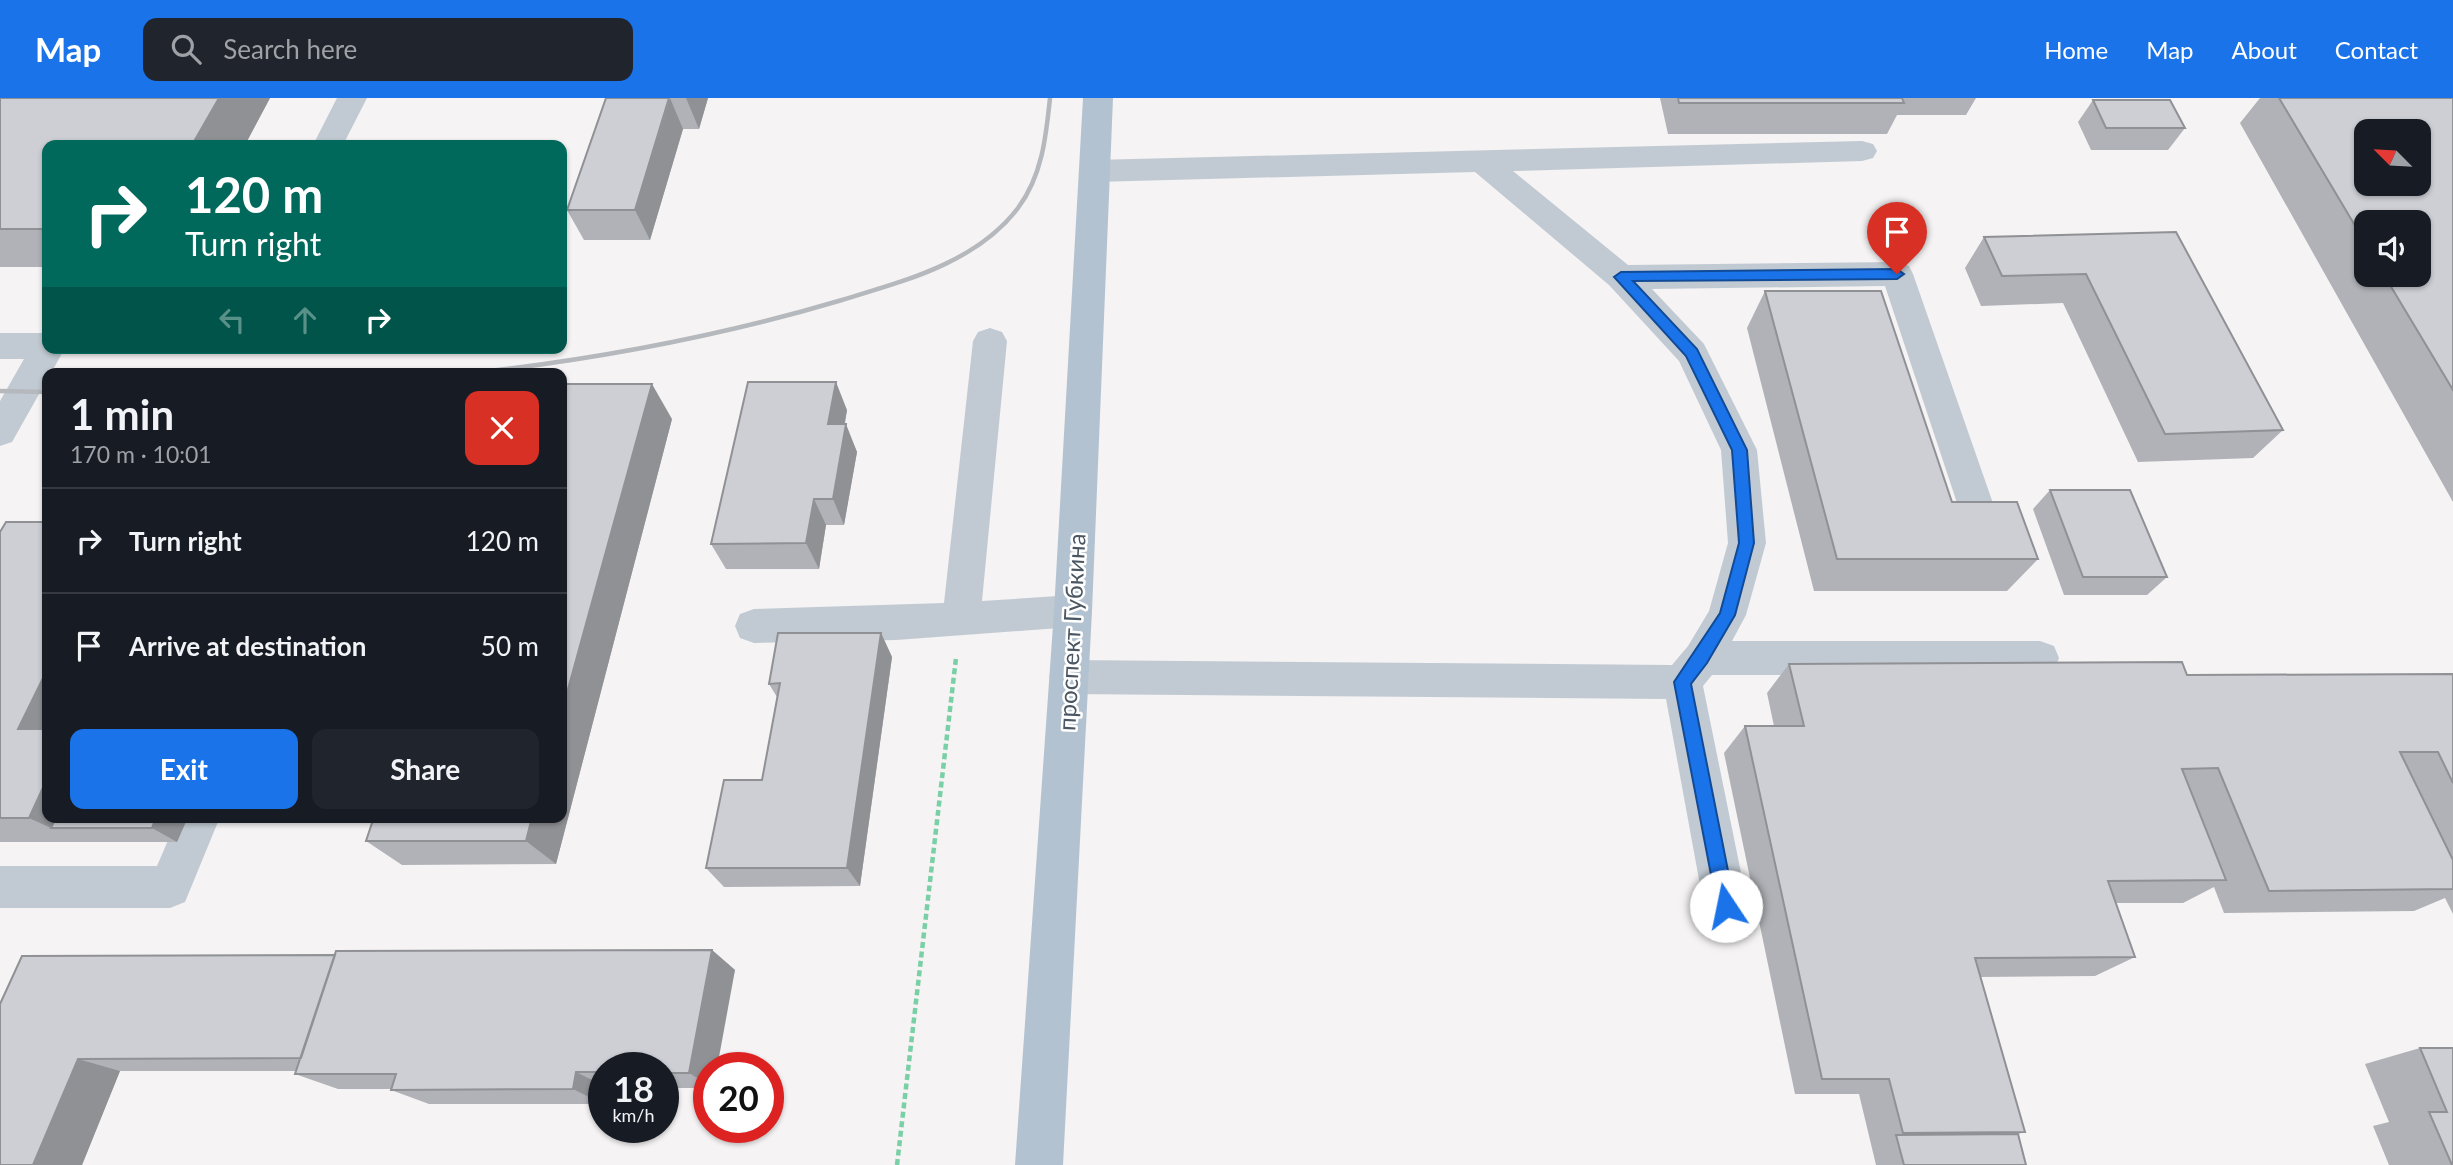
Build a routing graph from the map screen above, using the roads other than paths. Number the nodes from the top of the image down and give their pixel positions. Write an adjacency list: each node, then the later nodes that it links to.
1 (352, 98): 3 (lane)
2 (1098, 98): 6 (main road, проспект Губкина)
3 (331, 140)
4 (1862, 151): 5 (lane)
5 (1484, 163): 6 (lane); 7 (lane)
6 (1094, 171): 14 (main road, проспект Губкина)
7 (1621, 277): 13 (lane); 18 (lane)
8 (990, 341): 15 (lane)
9 (0, 346): 10 (lane)
10 (42, 347)
11 (43, 354): 12 (lane)
12 (0, 432)
13 (1978, 509)
14 (1073, 611): 15 (lane); 19 (main road, проспект Губкина)
15 (961, 618): 16 (lane)
16 (754, 626)
17 (2040, 658): 18 (lane)
18 (1692, 670): 19 (lane); 22 (lane)
19 (1069, 677): 23 (main road, проспект Губкина)
20 (197, 823): 21 (lane)
21 (0, 887)
22 (1726, 906)
23 (1039, 1165)

